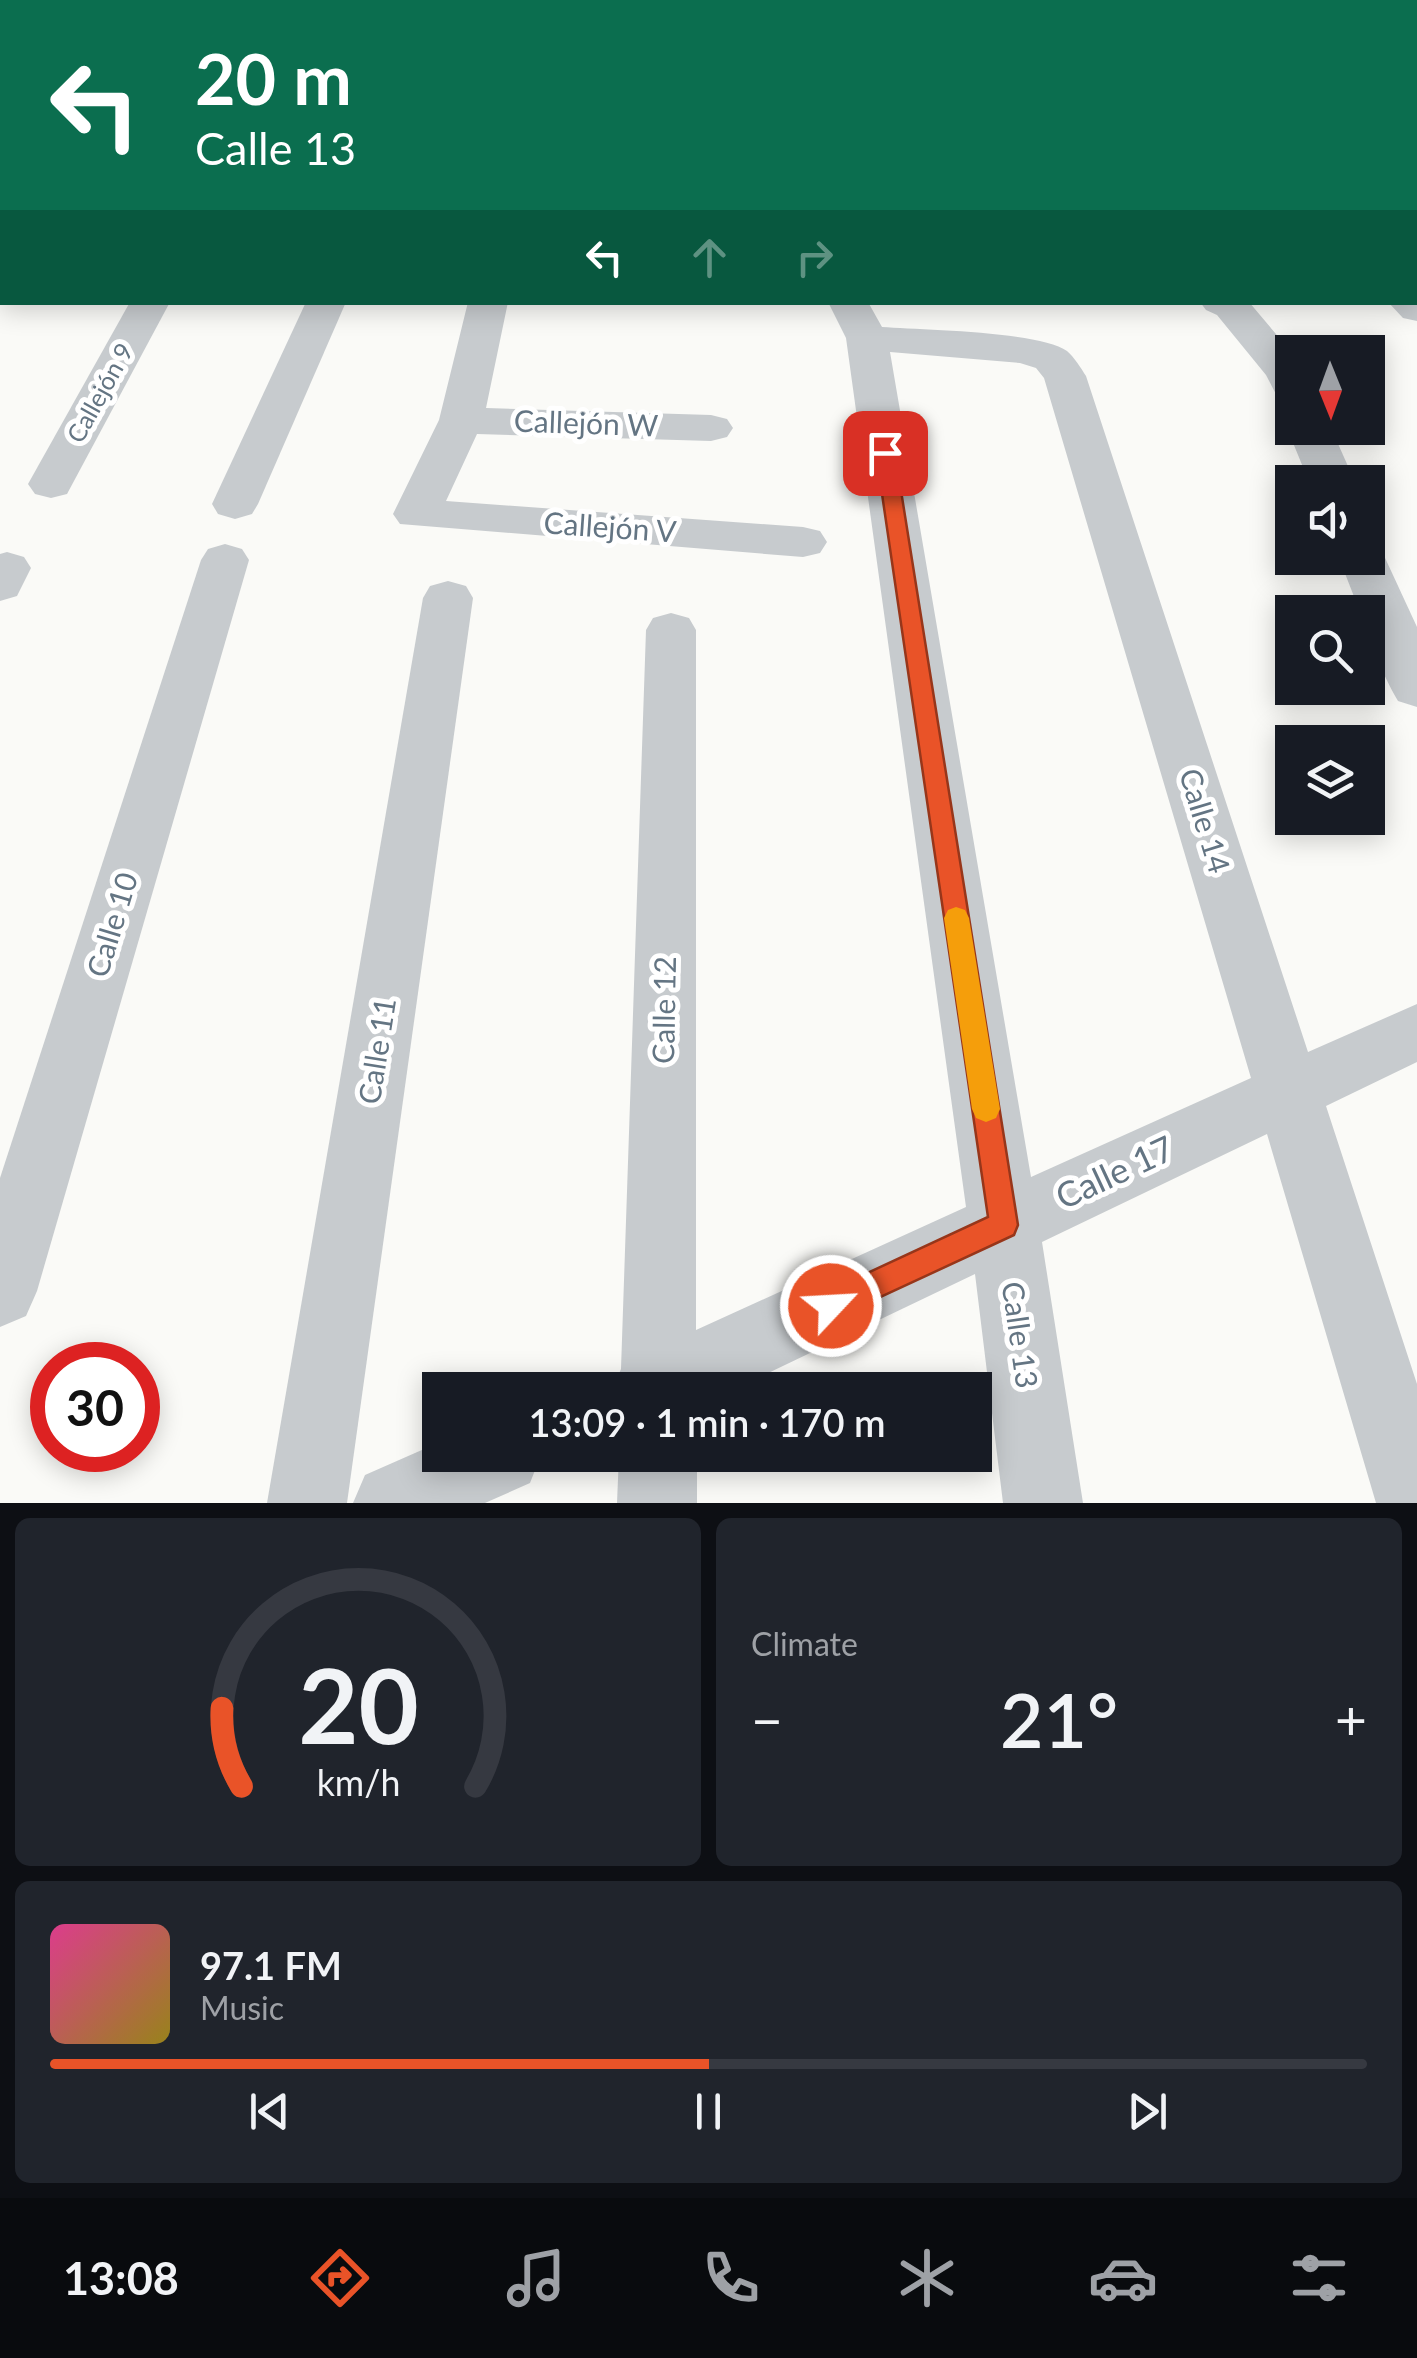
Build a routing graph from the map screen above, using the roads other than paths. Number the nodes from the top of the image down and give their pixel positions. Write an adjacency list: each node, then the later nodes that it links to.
1 (148, 305): 9 (street, Callejón 9)
2 (325, 305): 18 (street, Calle 10)
3 (487, 305): 7 (street)
4 (1235, 305): 6 (street)
5 (858, 320): 16 (street, Calle 14); 17 (street, Calle 13)
6 (1275, 358)
7 (461, 420): 8 (street, Callejón W); 10 (street, Callejón V)
8 (711, 428)
9 (51, 484)
10 (803, 542)
11 (1370, 575): 14 (street)
12 (448, 598): 23 (street, Calle 11)
13 (671, 630): 19 (street, Calle 12)
14 (1417, 688)
15 (1417, 1032): 16 (street, Calle 17)
16 (1288, 1092): 17 (street, Calle 17); 27 (street, Calle 14)
17 (1004, 1225): 20 (street, Calle 17); 26 (street, Calle 13)
18 (0, 1290)
19 (657, 1372)
20 (720, 1372)
21 (463, 1472): 24 (street)
22 (657, 1472): 25 (street, Calle 12)
23 (307, 1503)
24 (392, 1503)
25 (657, 1503)
26 (1042, 1503)
27 (1416, 1503)

